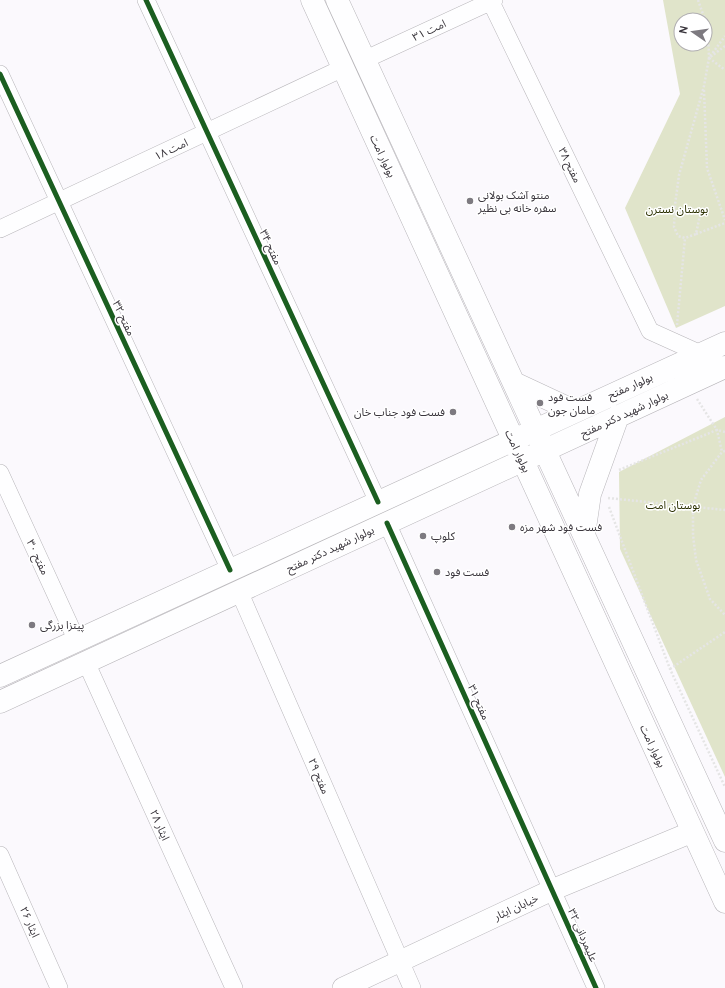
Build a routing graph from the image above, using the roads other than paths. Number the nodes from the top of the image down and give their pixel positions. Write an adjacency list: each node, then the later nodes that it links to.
1 (146, 0): 8 (street, مفتح ۳۴)
2 (312, 0): 6 (main road, بولوار امت)
3 (337, 0): 5 (main road, بولوار امت)
4 (491, 0): 5 (street, امت ۳۱); 12 (street, مفتح ۳۸)
5 (364, 60): 6 (main road); 14 (main road, بولوار امت)
6 (343, 68): 8 (street, امت ۱۸); 18 (main road, بولوار امت)
7 (0, 74): 9 (street, مفتح ۳۲)
8 (207, 132): 9 (street, امت ۱۸); 22 (street, مفتح ۳۴)
9 (59, 202): 10 (street, امت ۱۸); 25 (street, مفتح ۳۲)
10 (0, 229)
11 (725, 343): 12 (main road, بولوار مفتح)
12 (700, 354): 15 (main road, بولوار مفتح)
13 (725, 367): 16 (main road, بولوار شهید دکتر مفتح)
14 (514, 383): 15 (main road); 17 (main road, بولوار امت)
15 (574, 411): 17 (main road, بولوار مفتح)
16 (618, 416): 19 (main road, بولوار شهید دکتر مفتح); 24 (main road)
17 (535, 429): 18 (main road, بولوار شهید دکتر مفتح); 19 (main road, بولوار امت)
18 (513, 440): 20 (main road, بولوار امت); 22 (main road, بولوار شهید دکتر مفتح)
19 (545, 450): 20 (main road, بولوار شهید دکتر مفتح); 24 (main road, بولوار امت)
20 (523, 460): 23 (main road, بولوار شهید دکتر مفتح); 31 (main road, بولوار امت)
21 (0, 473): 27 (street, مفتح ۳۰)
22 (378, 502): 25 (main road, بولوار شهید دکتر مفتح)
23 (387, 523): 26 (main road, بولوار شهید دکتر مفتح); 34 (street, مفتح ۳۱)
24 (584, 535): 32 (main road, بولوار امت)
25 (230, 570): 27 (main road, بولوار شهید دکتر مفتح)
26 (239, 591): 28 (main road, بولوار شهید دکتر مفتح); 36 (street, مفتح ۲۹)
27 (77, 641): 28 (main road); 29 (main road, بولوار شهید دکتر مفتح)
28 (86, 662): 30 (main road, بولوار شهید دکتر مفتح); 38 (street, ایثار ۲۸)
29 (0, 676)
30 (0, 702)
31 (692, 832): 34 (street, خیابان ایثار); 35 (main road, بولوار امت)
32 (725, 841)
33 (0, 855): 37 (street, ایثار ۲۶)
34 (552, 890): 36 (street, خیابان ایثار); 41 (street, علیمردانی ۳۲)
35 (725, 902)
36 (399, 962): 39 (street, خیابان ایثار); 40 (street, مفتح ۲۹)
37 (59, 988)
38 (234, 988)
39 (342, 988)
40 (412, 988)
41 (596, 988)

